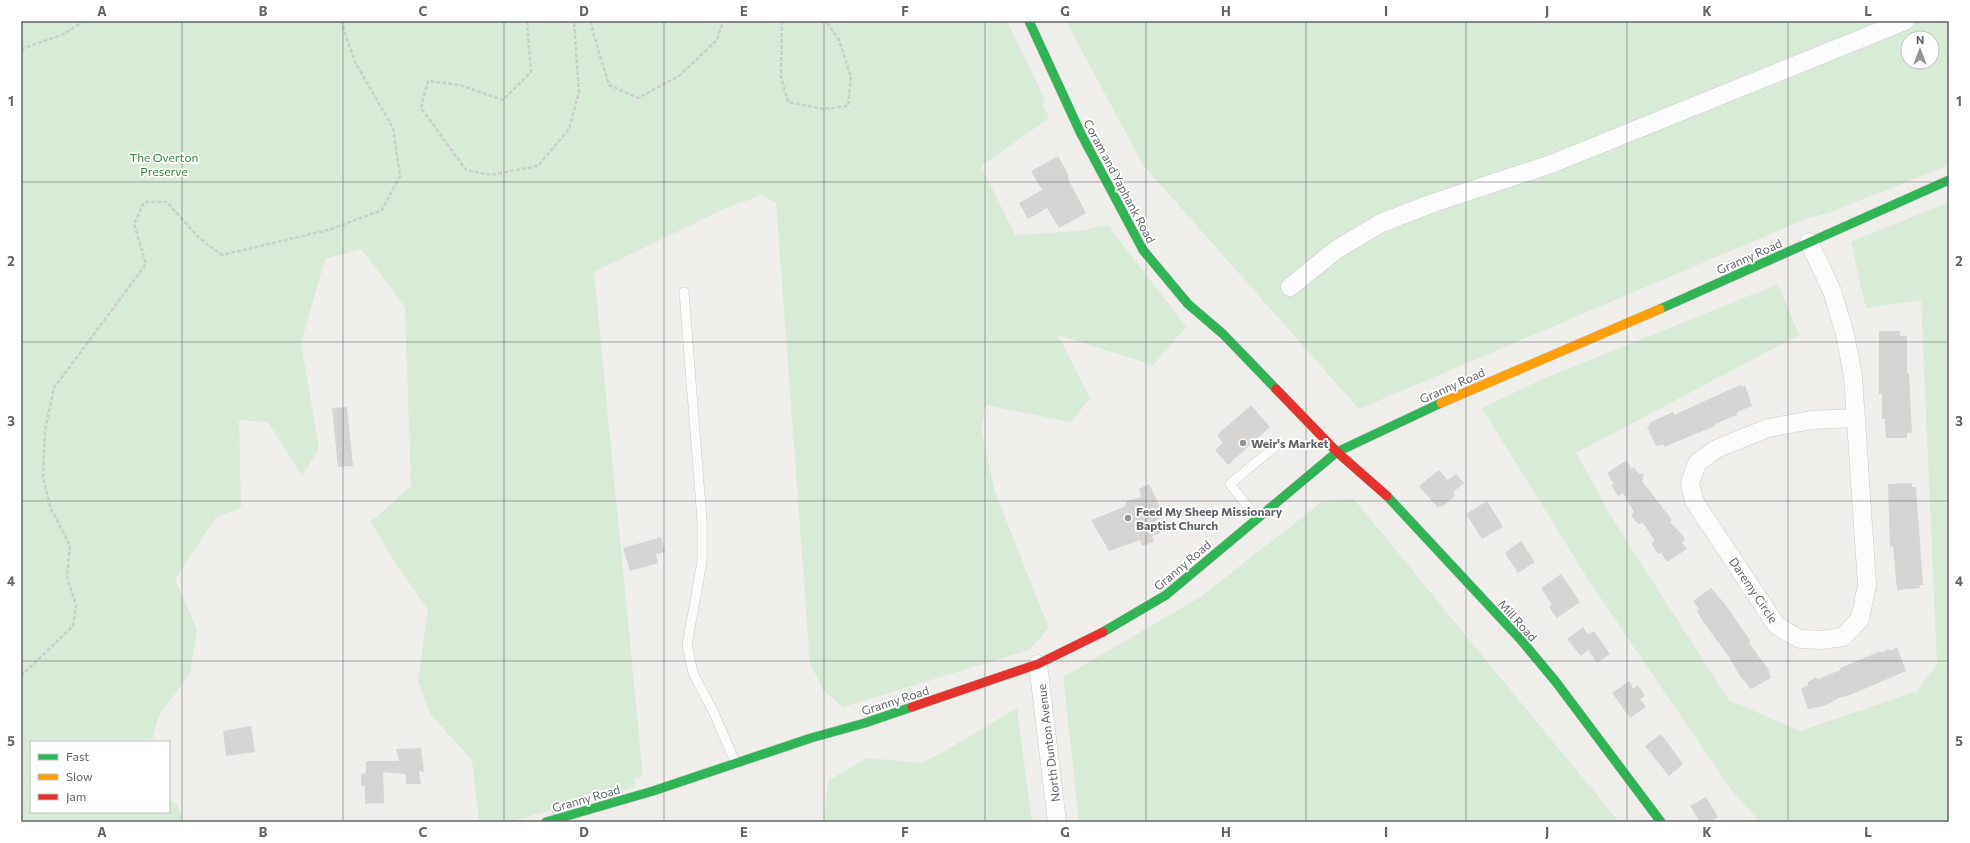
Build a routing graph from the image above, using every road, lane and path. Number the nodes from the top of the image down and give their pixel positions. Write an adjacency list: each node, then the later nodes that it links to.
1 (84, 21): 11 (path)
2 (341, 21): 21 (path)
3 (527, 21): 4 (path)
4 (574, 21)
5 (591, 21): 6 (path)
6 (723, 21)
7 (782, 21): 8 (path)
8 (826, 21)
9 (1029, 21): 18 (street, Coram and Yaphank Road)
10 (1905, 21): 14 (street)
11 (21, 49)
12 (1949, 180): 13 (street, Granny Road)
13 (1809, 242): 16 (street, Daremy Circle); 18 (street, Granny Road)
14 (1290, 287)
15 (684, 292): 22 (lane)
16 (1855, 418): 16 (street, Daremy Circle)
17 (1278, 445): 19 (lane)
18 (1337, 452): 19 (street, Granny Road); 25 (street, Mill Road)
19 (1257, 518): 20 (street, Granny Road)
20 (1038, 664): 22 (street, Granny Road); 24 (street, North Dunton Avenue)
21 (21, 676)
22 (736, 764): 23 (street, Granny Road)
23 (546, 822)
24 (1057, 822)
25 (1661, 822)

